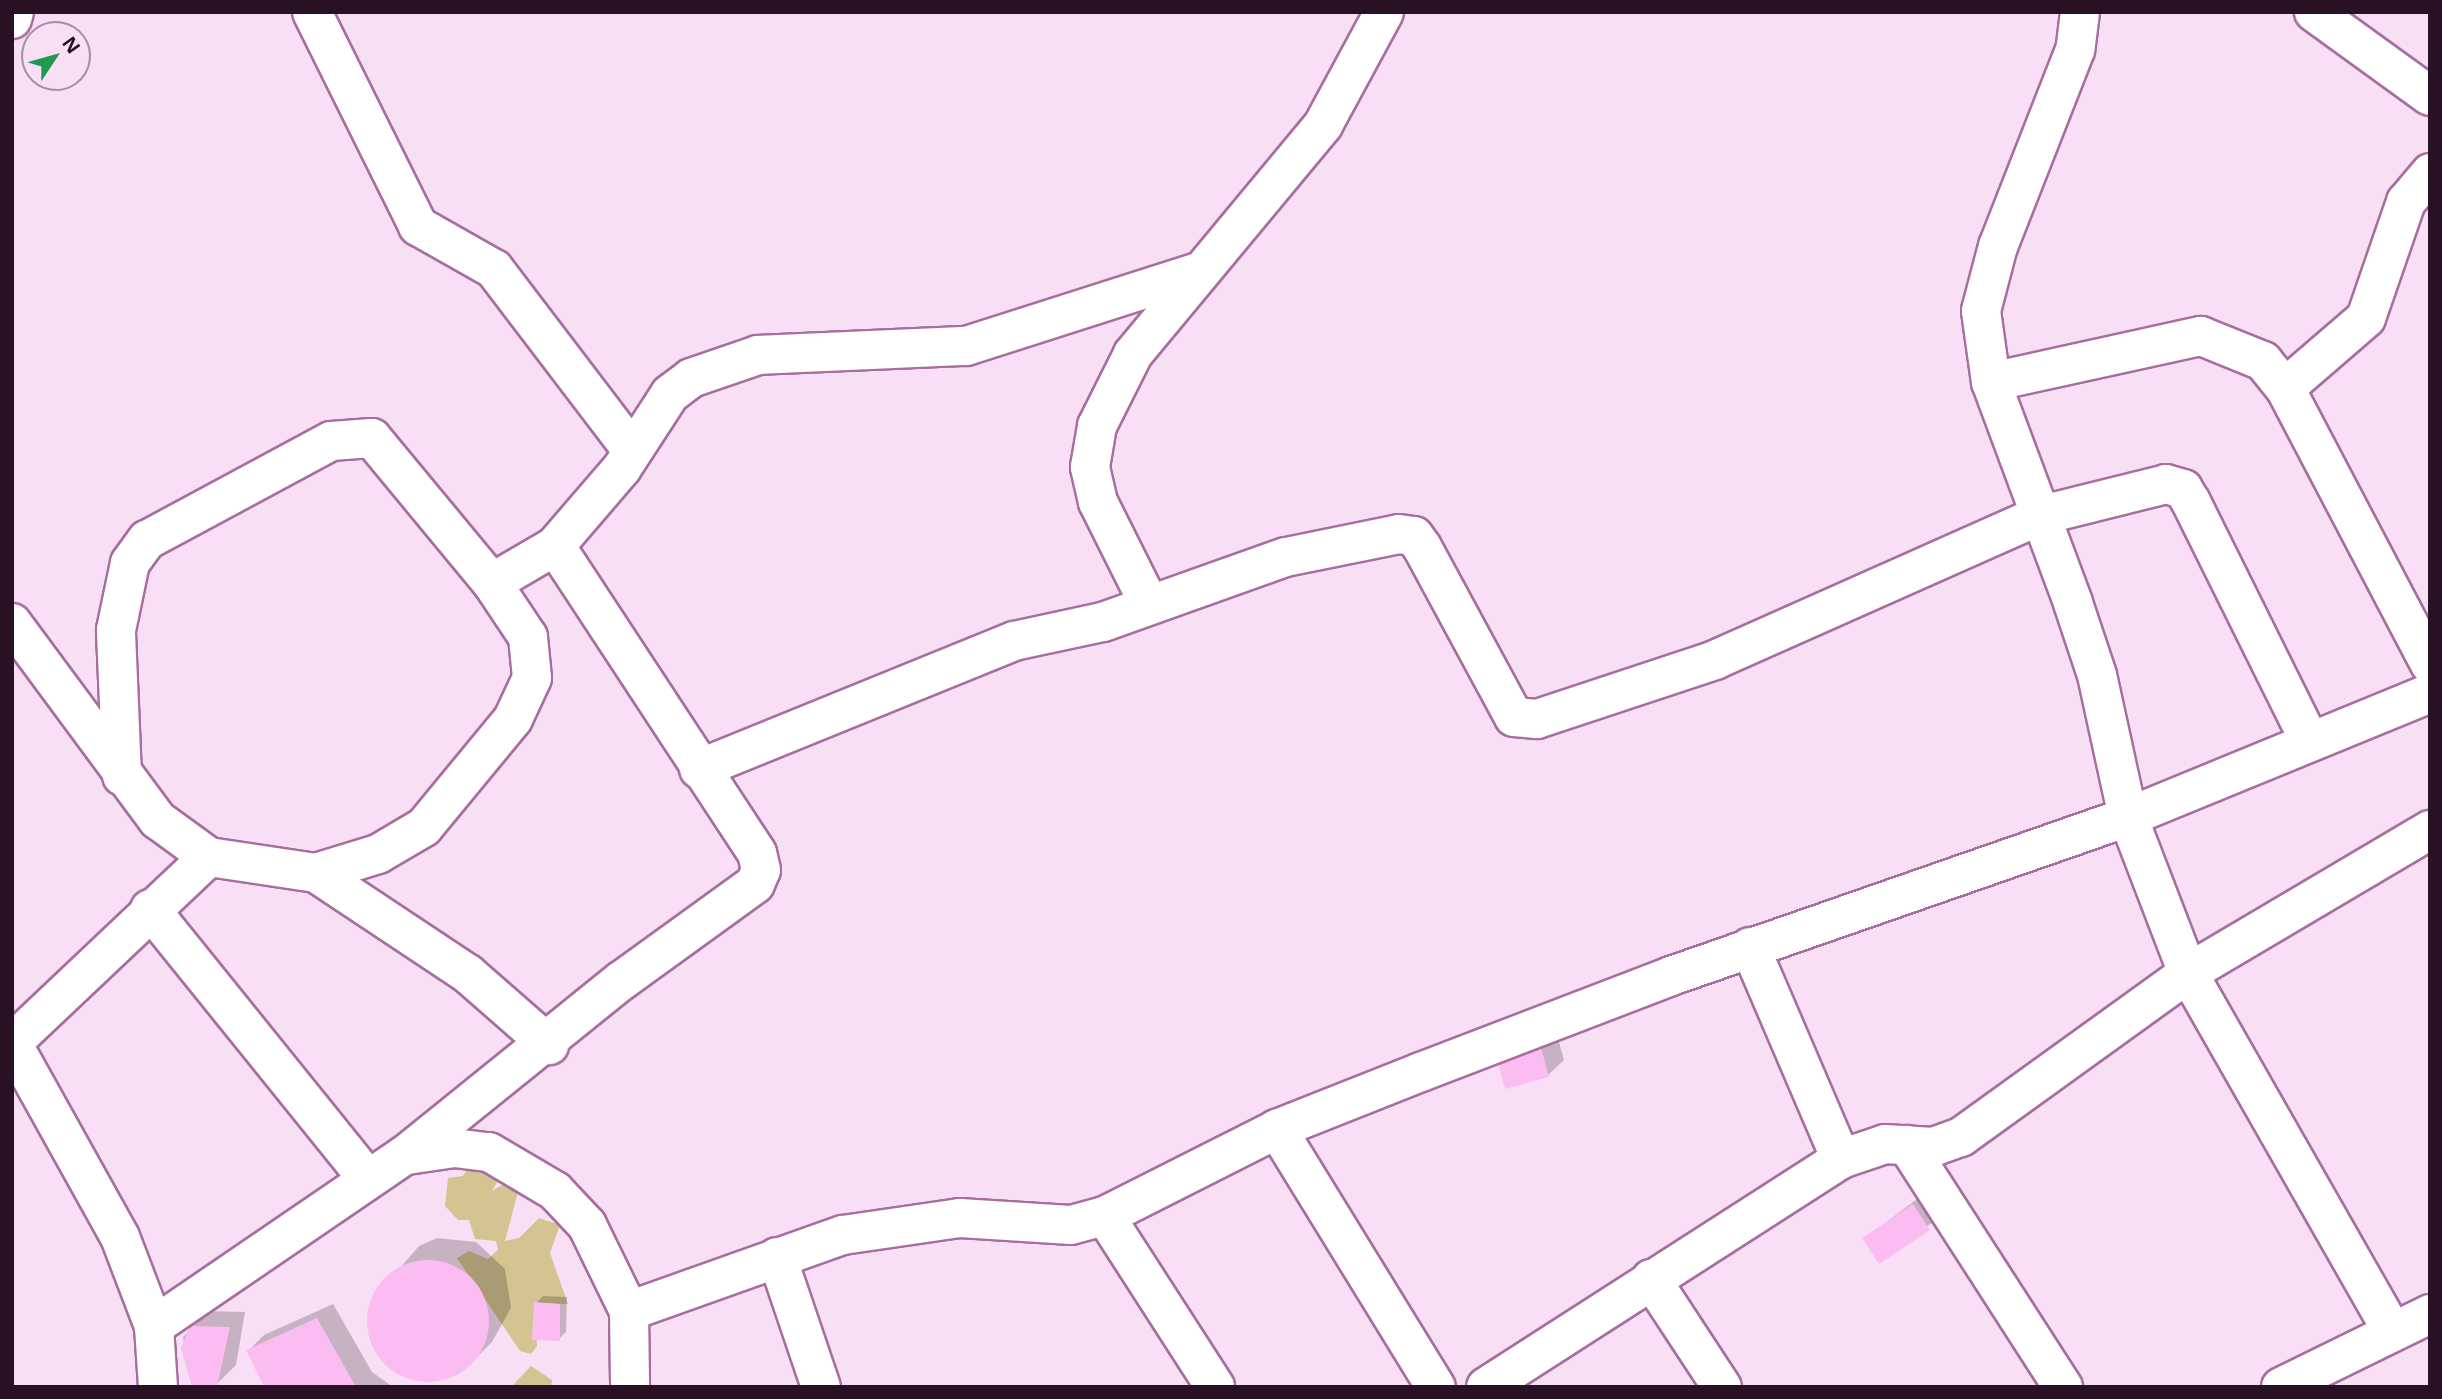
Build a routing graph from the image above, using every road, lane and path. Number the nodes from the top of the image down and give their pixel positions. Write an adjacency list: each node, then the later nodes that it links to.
1 (14, 12): 6 (street)
2 (312, 12): 12 (street)
3 (1384, 12): 9 (street)
4 (2080, 12): 10 (street)
5 (2314, 12): 7 (street)
6 (12, 19)
7 (2430, 96)
8 (2430, 173): 11 (street)
9 (1195, 273): 12 (street); 16 (street)
10 (1991, 382): 11 (street); 13 (street)
11 (2285, 388): 18 (street)
12 (632, 450): 14 (street)
13 (2038, 516): 16 (street); 20 (street); 23 (street)
14 (555, 546): 15 (street); 21 (street)
15 (492, 583): 22 (street); 26 (street)
16 (1148, 603): 21 (street)
17 (12, 623): 22 (street)
18 (2430, 664)
19 (2430, 692): 20 (street)
20 (2309, 740): 23 (street)
21 (699, 769): 31 (street)
22 (122, 776): 25 (street)
23 (2128, 817): 28 (street); 29 (street)
24 (2430, 830): 29 (street)
25 (209, 857): 26 (street); 27 (street)
26 (316, 873): 31 (street)
27 (150, 909): 30 (street); 36 (street)
28 (1751, 947): 32 (street); 35 (street)
29 (2188, 974): 33 (street); 43 (street)
30 (12, 1043): 42 (street)
31 (549, 1045): 34 (street)
32 (1277, 1129): 37 (street); 48 (street)
33 (1908, 1145): 35 (street); 51 (street)
34 (405, 1155): 36 (street); 40 (street)
35 (1841, 1159): 39 (street)
36 (367, 1178): 42 (street)
37 (1105, 1216): 38 (street); 47 (street)
38 (777, 1257): 40 (street); 46 (street)
39 (1651, 1279): 49 (street); 50 (street)
40 (629, 1311): 44 (street)
41 (2430, 1314): 43 (street)
42 (153, 1326): 45 (street)
43 (2393, 1332): 52 (street)
44 (626, 1385)
45 (158, 1387)
46 (821, 1387)
47 (1215, 1387)
48 (1436, 1387)
49 (1486, 1387)
50 (1722, 1387)
51 (2063, 1387)
52 (2281, 1387)

